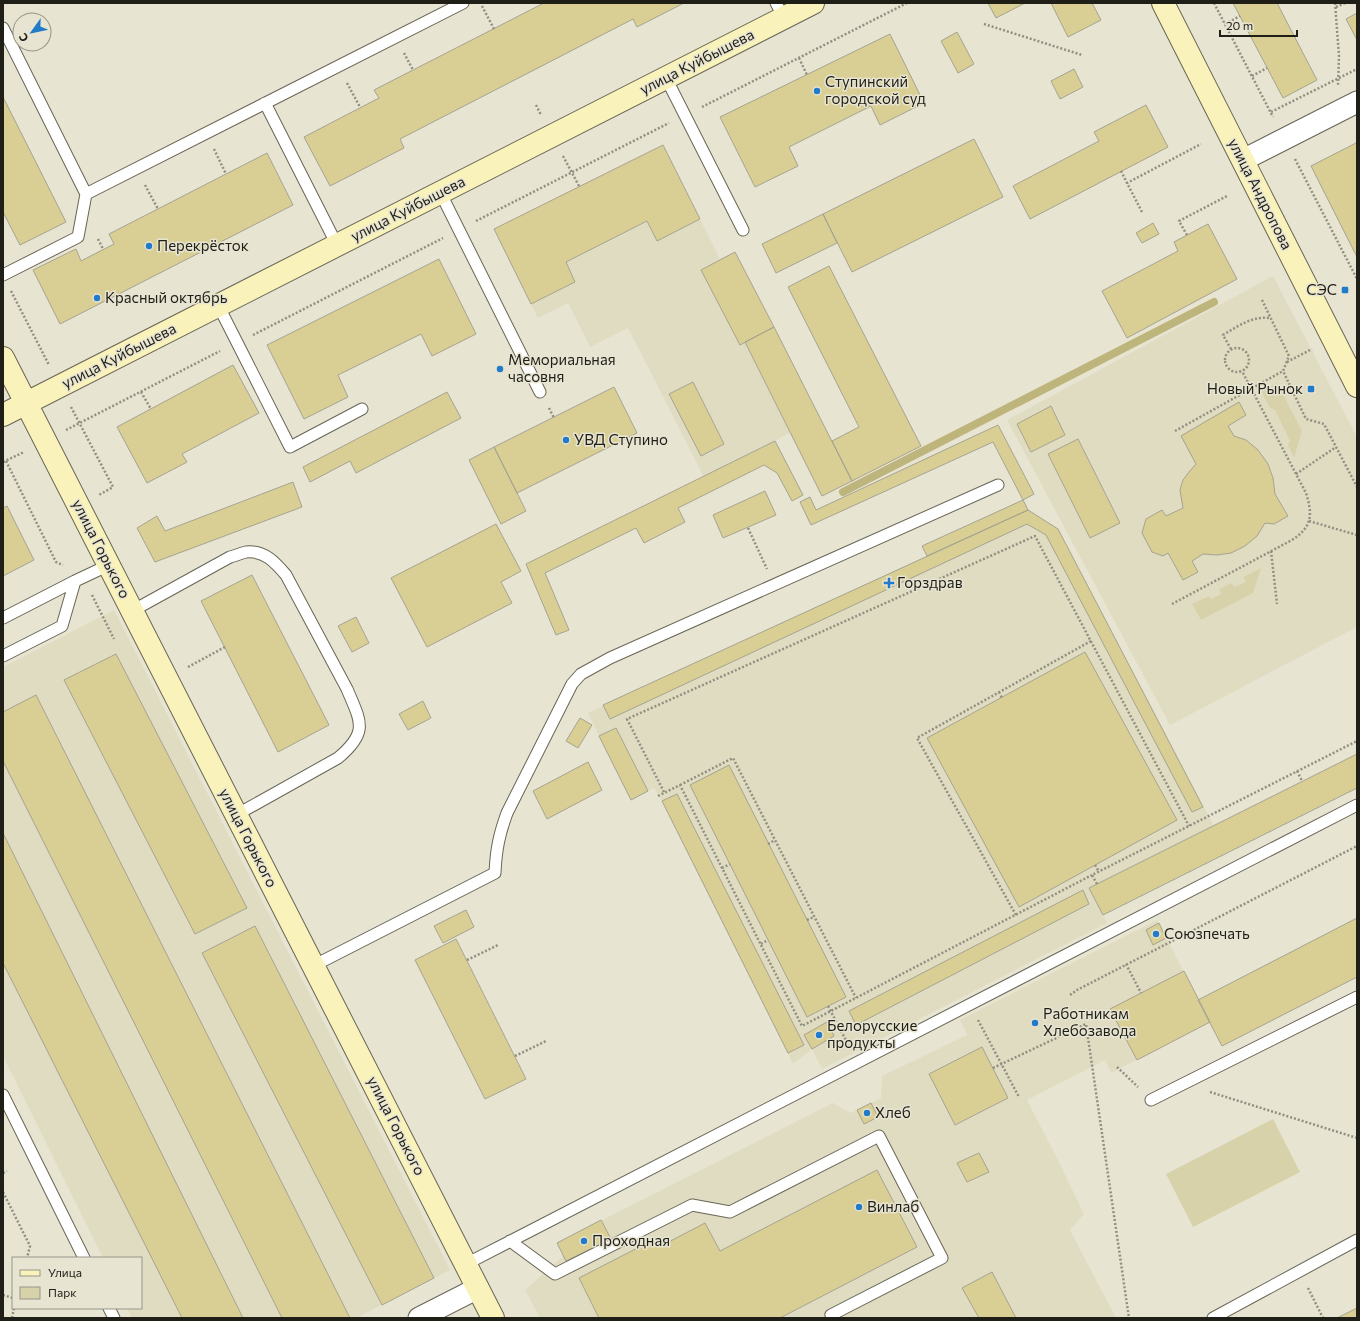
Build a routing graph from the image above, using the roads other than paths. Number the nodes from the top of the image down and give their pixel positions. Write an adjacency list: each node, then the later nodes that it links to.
1 (463, 3): 8 (lane)
2 (813, 3): 4 (main road, улица Куйбышева)
3 (1163, 3): 9 (main road, улица Андропова)
4 (780, 10): 6 (main road, улица Куйбышева)
5 (3, 28): 11 (lane)
6 (666, 78): 10 (main road, улица Куйбышева); 12 (lane)
7 (1357, 102): 9 (street)
8 (264, 103): 11 (lane); 13 (lane)
9 (1243, 160): 17 (main road, улица Андропова)
10 (440, 192): 13 (main road, улица Куйбышева); 18 (lane)
11 (86, 194): 14 (lane)
12 (743, 230)
13 (337, 245): 15 (main road, улица Куйбышева)
14 (3, 275)
15 (218, 305): 19 (main road, улица Куйбышева); 20 (lane)
16 (3, 358): 19 (main road, улица Горького)
17 (1357, 386)
18 (540, 392)
19 (26, 403): 21 (main road, улица Куйбышева); 23 (main road, улица Горького)
20 (362, 409)
21 (3, 415)
22 (998, 485): 30 (lane)
23 (108, 565): 24 (lane); 25 (main road, улица Горького)
24 (79, 580): 26 (lane); 27 (lane)
25 (132, 610): 29 (main road, улица Горького); 29 (lane)
26 (3, 618)
27 (3, 656)
28 (1357, 805): 35 (lane)
29 (236, 815): 30 (main road, улица Горького)
30 (314, 966): 37 (main road, улица Горького)
31 (1357, 997): 33 (lane)
32 (3, 1095): 36 (lane)
33 (1151, 1100)
34 (1357, 1240): 44 (lane)
35 (510, 1241): 37 (lane); 43 (lane)
36 (84, 1257)
37 (466, 1264): 38 (main road, улица Горького)
38 (478, 1288): 40 (street); 42 (main road, улица Горького)
39 (110, 1309): 41 (lane)
40 (424, 1317)
41 (114, 1318)
42 (493, 1318)
43 (832, 1318)
44 (1213, 1318)

